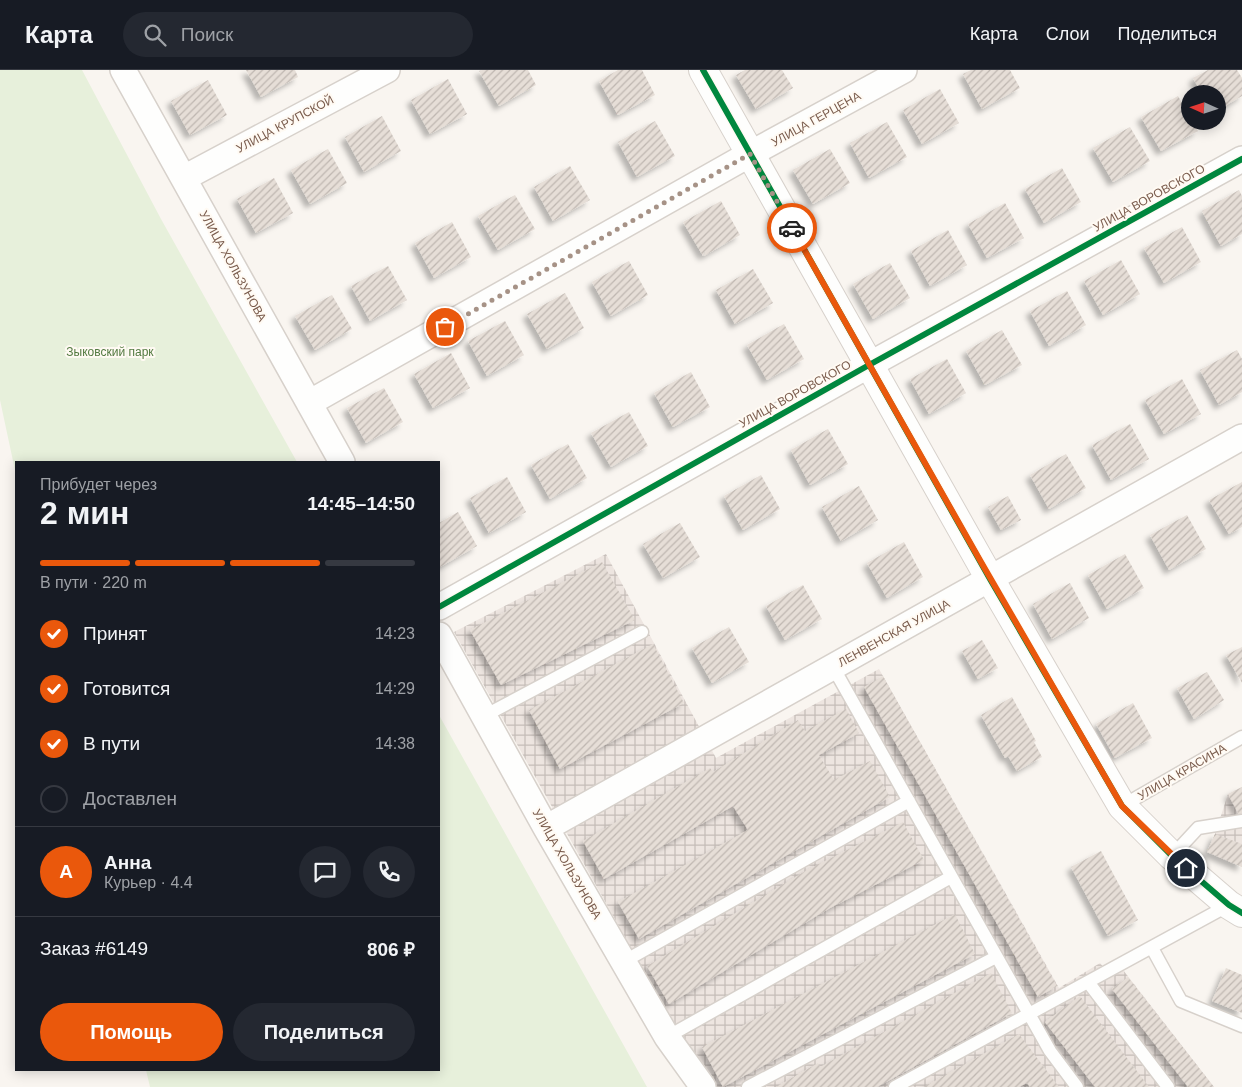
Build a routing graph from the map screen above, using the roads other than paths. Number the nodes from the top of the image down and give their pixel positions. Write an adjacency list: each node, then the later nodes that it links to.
1 (123, 70): 7 (street, УЛИЦА ХОЛЬЗУНОВА)
2 (387, 70): 7 (street, УЛИЦА КРУПСКОЙ)
3 (703, 70): 5 (street)
4 (904, 70): 5 (street, УЛИЦА ГЕРЦЕНА)
5 (750, 154): 8 (street); 9 (street, УЛИЦА ГЕРЦЕНА)
6 (1242, 159): 8 (street, УЛИЦА ВОРОВСКОГО)
7 (184, 178): 9 (street, УЛИЦА ХОЛЬЗУНОВА)
8 (870, 365): 12 (street); 13 (street, УЛИЦА ВОРОВСКОГО)
9 (309, 404): 11 (street, УЛИЦА ХОЛЬЗУНОВА)
10 (1242, 437): 12 (street, ЛЕНВЕНСКАЯ УЛИЦА)
11 (341, 461)
12 (990, 579): 16 (street, ЛЕНВЕНСКАЯ УЛИЦА); 20 (street)
13 (440, 606)
14 (642, 632): 17 (lane)
15 (440, 638): 17 (street, УЛИЦА ХОЛЬЗУНОВА)
16 (833, 667): 19 (lane); 22 (street, ЛЕНВЕНСКАЯ УЛИЦА)
17 (484, 716): 22 (street, УЛИЦА ХОЛЬЗУНОВА)
18 (1242, 737): 20 (lane, УЛИЦА КРАСИНА)
19 (908, 801): 24 (lane); 28 (lane)
20 (1122, 806): 23 (street)
21 (1242, 821): 23 (lane)
22 (546, 828): 28 (street, УЛИЦА ХОЛЬЗУНОВА)
23 (1172, 856): 25 (street)
24 (951, 877): 27 (lane); 32 (lane)
25 (1236, 909): 26 (lane)
26 (1152, 948): 29 (lane); 31 (lane)
27 (996, 957): 30 (lane); 34 (lane)
28 (623, 962): 32 (street, УЛИЦА ХОЛЬЗУНОВА)
29 (1088, 982): 30 (lane); 37 (lane)
30 (1029, 1015): 35 (lane); 36 (lane)
31 (1242, 1026)
32 (667, 1037): 33 (street, УЛИЦА ХОЛЬЗУНОВА)
33 (703, 1087)
34 (748, 1087)
35 (895, 1087)
36 (1077, 1087)
37 (1168, 1087)

